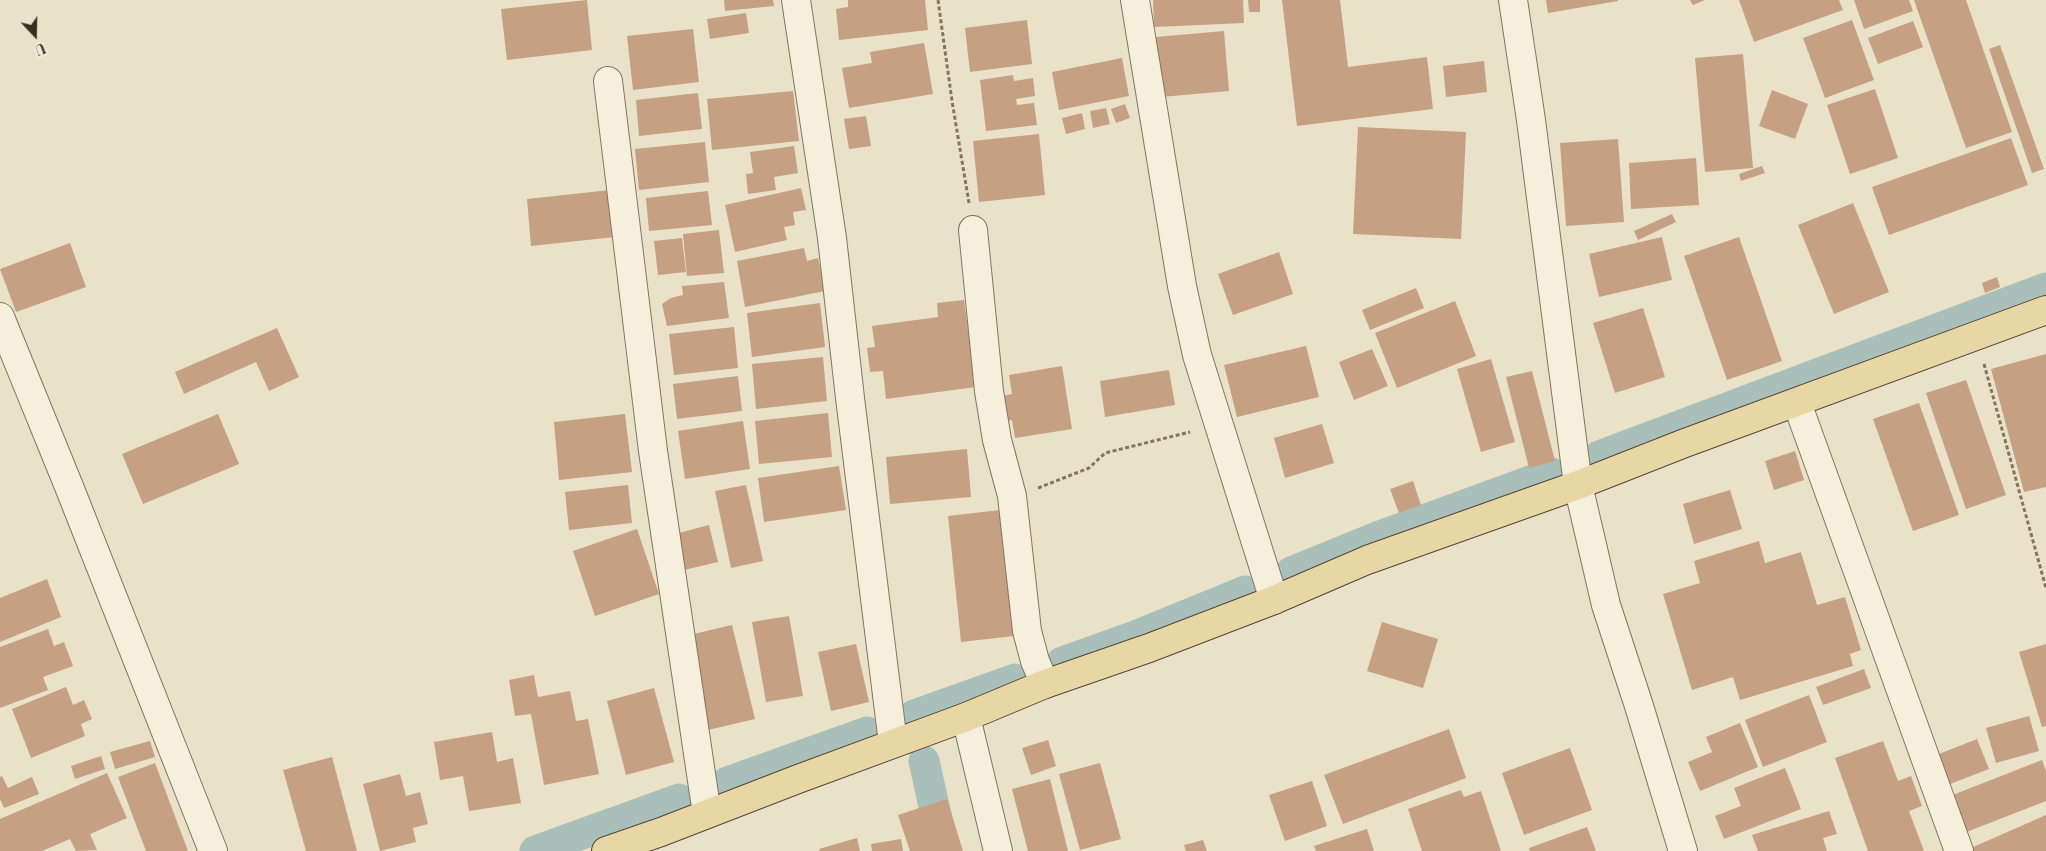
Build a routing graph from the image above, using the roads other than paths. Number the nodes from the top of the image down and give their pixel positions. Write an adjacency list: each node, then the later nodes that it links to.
1 (796, 0): 13 (street)
2 (1135, 0): 10 (street)
3 (1513, 0): 9 (street)
4 (608, 81): 14 (street)
5 (973, 230): 11 (street)
6 (2046, 310): 8 (main road)
7 (0, 317): 15 (street)
8 (1797, 403): 9 (main road); 19 (street)
9 (1578, 485): 10 (main road); 18 (street)
10 (1274, 600): 11 (main road)
11 (1045, 684): 12 (main road)
12 (966, 717): 13 (main road); 17 (street)
13 (893, 743): 14 (main road)
14 (707, 814): 16 (main road)
15 (213, 851)
16 (606, 851)
17 (998, 851)
18 (1682, 851)
19 (1959, 851)

